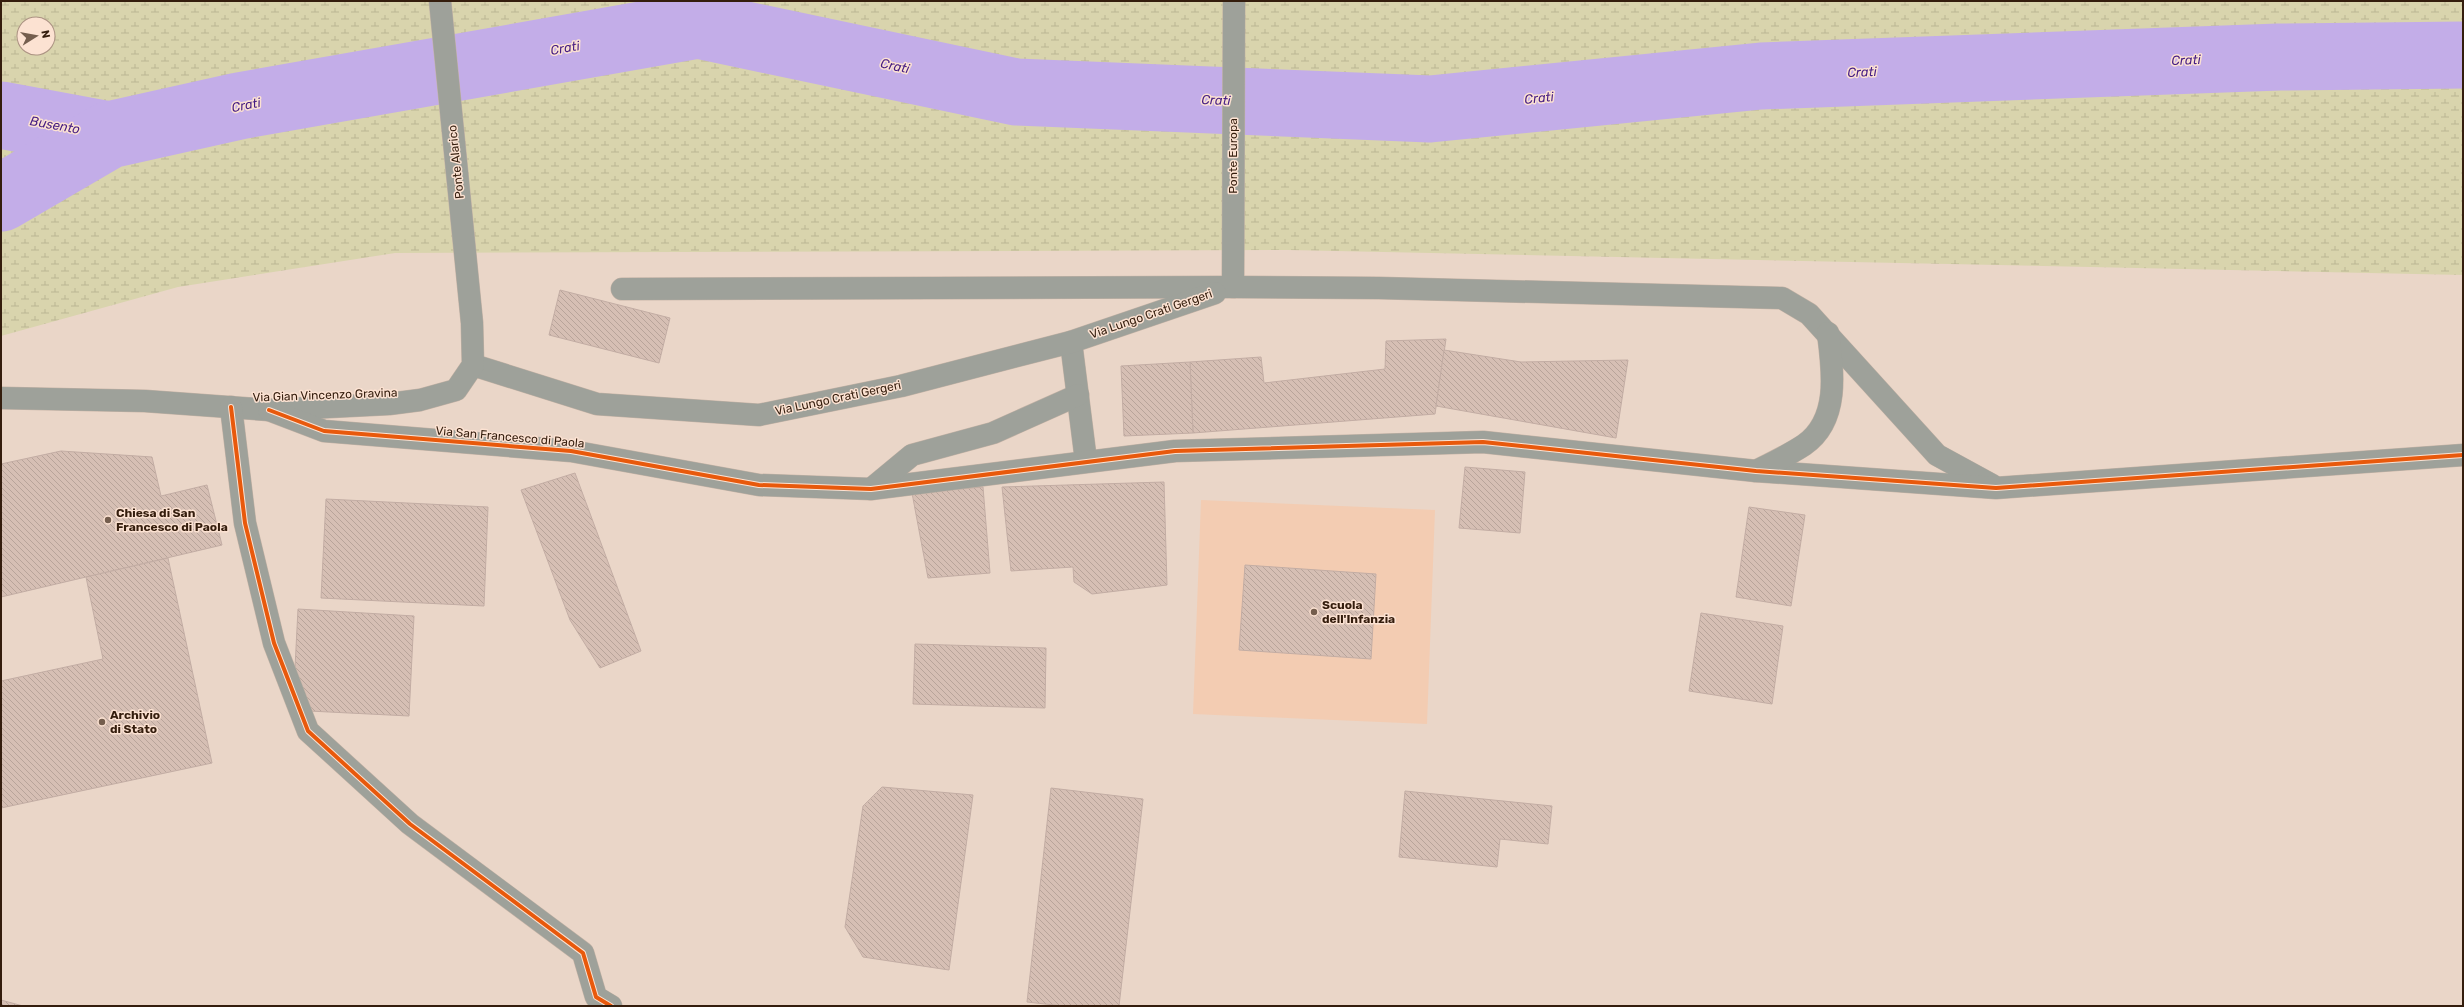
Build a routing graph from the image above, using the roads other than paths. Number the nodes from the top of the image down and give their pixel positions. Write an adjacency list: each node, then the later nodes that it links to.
1 (440, 1): 7 (street, Ponte Alarico)
2 (1234, 1): 3 (street, Ponte Europa)
3 (1233, 287): 4 (street, Via Lungo Crati Gergeri); 5 (street); 6 (street, Via Lungo Crati Gergeri)
4 (622, 289)
5 (1828, 333): 14 (street); 15 (street)
6 (1071, 342): 7 (street, Via Lungo Crati Gergeri); 8 (street)
7 (474, 365): 11 (street, Via Gian Vincenzo Gravina)
8 (1078, 396): 13 (street); 16 (street)
9 (1, 398): 10 (street, Via Gian Vincenzo Gravina)
10 (231, 407): 11 (street, Via Gian Vincenzo Gravina); 17 (street)
11 (269, 410): 16 (street, Via San Francesco di Paola)
12 (2463, 455): 15 (street, Via San Francesco di Paola)
13 (1086, 461): 14 (street, Via San Francesco di Paola); 16 (street, Via San Francesco di Paola)
14 (1756, 471): 15 (street, Via San Francesco di Paola)
15 (1996, 488)
16 (871, 489)
17 (611, 1006)

